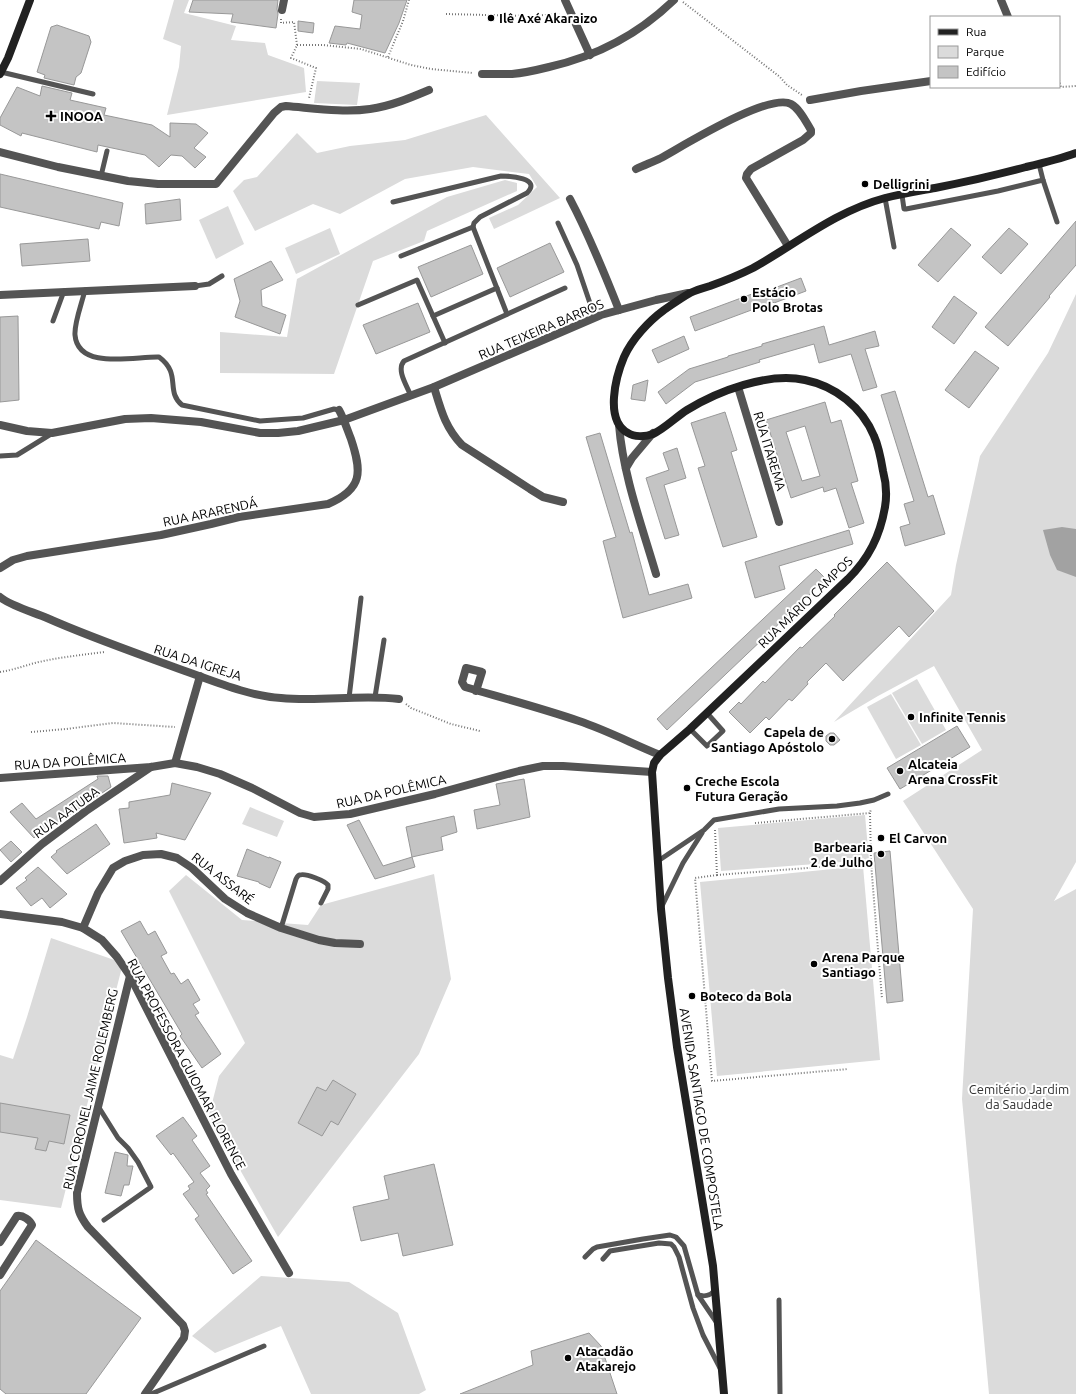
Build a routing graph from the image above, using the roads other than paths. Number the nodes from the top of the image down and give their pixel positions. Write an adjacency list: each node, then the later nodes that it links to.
1 (30, 0): 9 (main road)
2 (284, 0): 6 (street)
3 (565, 0): 8 (street)
4 (674, 0): 8 (street)
5 (1000, 0): 7 (street)
6 (282, 10)
7 (1008, 16)
8 (590, 55): 10 (street)
9 (0, 73): 13 (lane)
10 (482, 74)
11 (930, 81): 14 (street)
12 (429, 90): 20 (street)
13 (93, 94)
14 (810, 100)
15 (107, 151): 20 (lane)
16 (0, 152): 20 (street)
17 (1076, 153): 18 (main road, RUA TEIXEIRA BARROS)
18 (1038, 164): 21 (lane); 22 (main road, RUA TEIXEIRA BARROS)
19 (636, 169): 29 (street)
20 (101, 176)
21 (1043, 180): 22 (lane); 26 (lane)
22 (902, 195): 23 (main road, RUA TEIXEIRA BARROS)
23 (885, 198): 29 (main road, RUA TEIXEIRA BARROS); 30 (lane)
24 (570, 199): 41 (street)
25 (393, 202): 28 (lane)
26 (1057, 222)
27 (558, 223): 44 (lane)
28 (473, 227): 31 (lane); 34 (lane)
29 (788, 246): 38 (main road, RUA TEIXEIRA BARROS)
30 (894, 247)
31 (401, 256)
32 (222, 276): 33 (lane)
33 (195, 286): 36 (street)
34 (497, 288): 42 (lane); 43 (lane)
35 (565, 288): 42 (lane)
36 (86, 290): 37 (street); 50 (lane)
37 (64, 291): 39 (street); 45 (lane)
38 (691, 293): 41 (street, RUA TEIXEIRA BARROS); 53 (main road)
39 (0, 295)
40 (358, 305): 43 (lane)
41 (619, 310): 44 (street, RUA TEIXEIRA BARROS)
42 (508, 314): 46 (lane)
43 (433, 316): 46 (lane)
44 (594, 318): 48 (street, RUA TEIXEIRA BARROS)
45 (53, 321)
46 (445, 343): 49 (lane)
47 (738, 387): 55 (main road, RUA MÁRIO CAMPOS); 59 (street, RUA ITAREMA); 70 (main road, RUA MÁRIO CAMPOS)
48 (434, 388): 49 (street, RUA TEIXEIRA BARROS); 58 (street)
49 (411, 396): 51 (street, RUA TEIXEIRA BARROS)
50 (339, 410): 51 (street, RUA ARARENDÁ)
51 (344, 420): 54 (street, RUA TEIXEIRA BARROS); 60 (street, RUA ARARENDÁ)
52 (0, 425): 54 (street, RUA TEIXEIRA BARROS)
53 (619, 425): 55 (main road); 57 (street)
54 (52, 433): 56 (lane)
55 (653, 434): 57 (street)
56 (0, 456)
57 (626, 468): 61 (street)
58 (563, 502)
59 (779, 522)
60 (0, 568)
61 (656, 574)
62 (0, 597): 65 (street, RUA DA IGREJA)
63 (361, 598): 68 (lane)
64 (384, 640): 67 (lane)
65 (200, 676): 68 (street, RUA DA IGREJA); 73 (street)
66 (476, 691): 72 (street)
67 (375, 697): 68 (street, RUA DA IGREJA); 69 (street, RUA DA IGREJA)
68 (348, 698)
69 (399, 699)
70 (707, 713): 71 (main road, RUA MÁRIO CAMPOS); 71 (lane)
71 (690, 729): 72 (main road, RUA MÁRIO CAMPOS)
72 (660, 755): 75 (main road, AVENIDA SANTIAGO DE COMPOSTELA)
73 (176, 763): 74 (street, RUA DA POLÊMICA); 75 (street, RUA DA POLÊMICA)
74 (151, 767): 76 (street, RUA DA POLÊMICA); 80 (street, RUA AATUBA)
75 (652, 772): 79 (main road, AVENIDA SANTIAGO DE COMPOSTELA)
76 (0, 778)
77 (888, 794): 78 (lane)
78 (704, 830): 79 (lane); 82 (lane)
79 (658, 860): 82 (main road, AVENIDA SANTIAGO DE COMPOSTELA)
80 (0, 881)
81 (321, 903): 85 (lane)
82 (661, 909): 95 (main road, AVENIDA SANTIAGO DE COMPOSTELA)
83 (0, 914): 84 (street, RUA PROFESSORA GUIOMAR FLORENCE)
84 (83, 928): 85 (street, RUA ASSARÉ); 87 (street, RUA PROFESSORA GUIOMAR FLORENCE)
85 (281, 928): 86 (street, RUA ASSARÉ)
86 (360, 944)
87 (130, 976): 88 (street, RUA CORONEL JAIME ROLEMBERG); 93 (street, RUA PROFESSORA GUIOMAR FLORENCE)
88 (98, 1106): 89 (lane); 101 (street, RUA CORONEL JAIME ROLEMBERG)
89 (104, 1220)
90 (0, 1242): 94 (street)
91 (585, 1257): 96 (lane)
92 (603, 1259): 100 (lane)
93 (289, 1273)
94 (0, 1275)
95 (715, 1290): 96 (lane); 98 (main road, AVENIDA SANTIAGO DE COMPOSTELA)
96 (698, 1295): 98 (lane)
97 (779, 1300): 104 (lane)
98 (717, 1323): 100 (main road, AVENIDA SANTIAGO DE COMPOSTELA)
99 (264, 1346): 102 (lane)
100 (722, 1371): 103 (main road, AVENIDA SANTIAGO DE COMPOSTELA)
101 (144, 1394)
102 (151, 1394)
103 (724, 1394)
104 (780, 1394)

